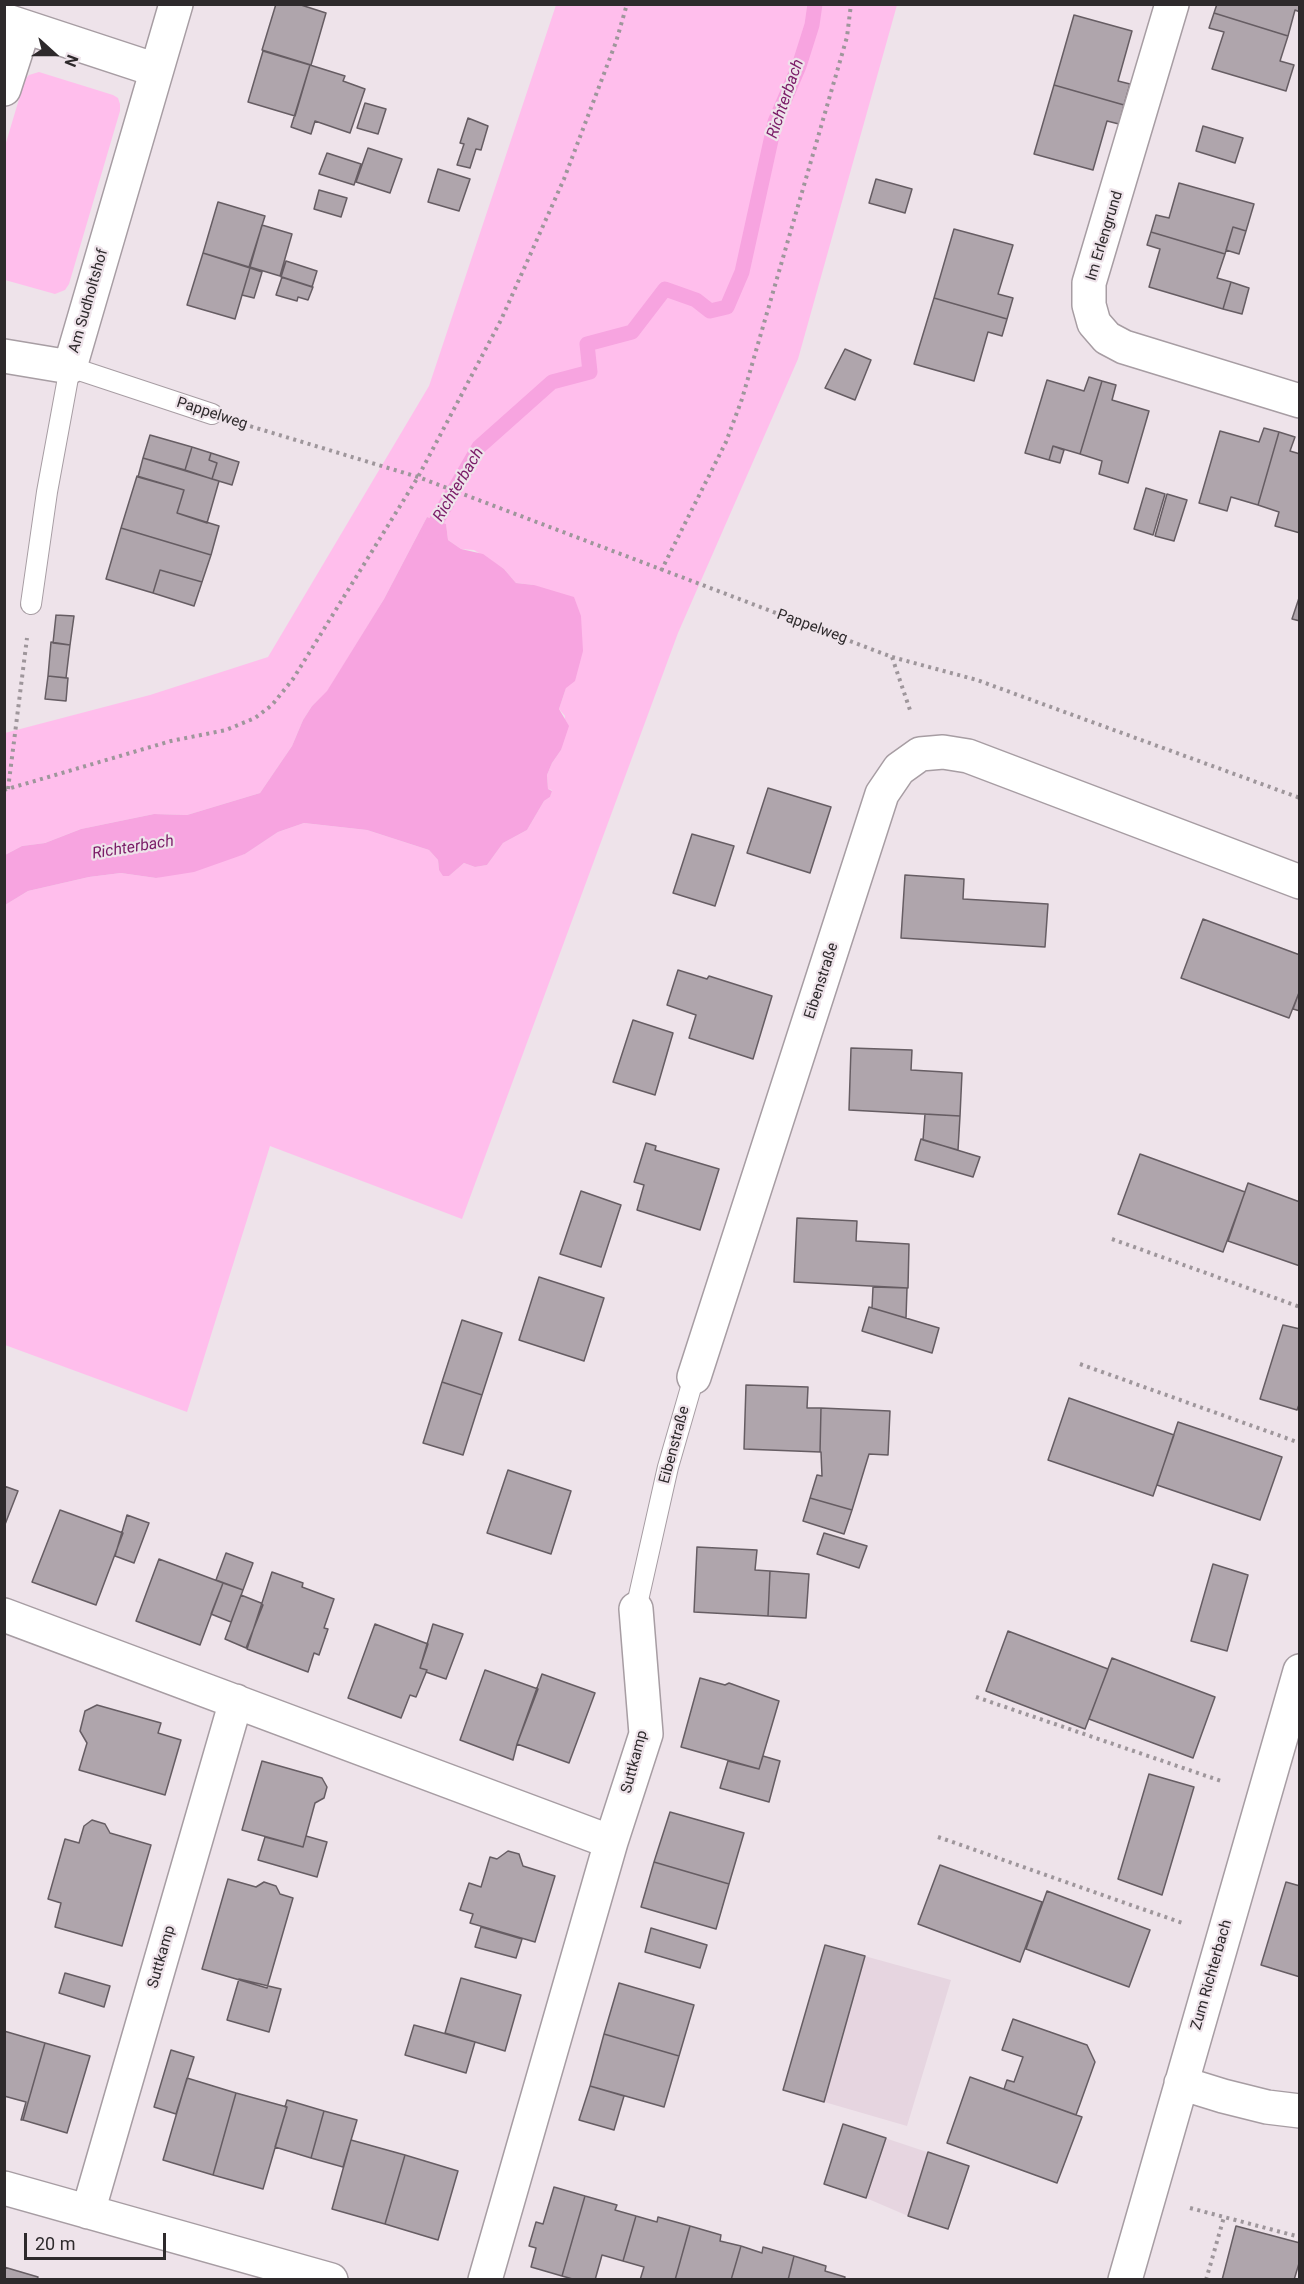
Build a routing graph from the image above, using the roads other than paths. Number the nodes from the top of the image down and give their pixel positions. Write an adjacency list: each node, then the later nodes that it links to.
1 (176, 4): 4 (street, Am Sudholtshof)
2 (1172, 4): 8 (street, Im Erlengrund)
3 (14, 24): 4 (street); 5 (street)
4 (156, 70): 7 (street, Am Sudholtshof)
5 (4, 89)
6 (4, 356): 7 (street, Pappelweg)
7 (70, 368): 9 (lane, Pappelweg); 10 (lane, Am Sudholtshof)
8 (1299, 401)
9 (212, 414)
10 (31, 604)
11 (1299, 882): 12 (street, Eibenstraße)
12 (694, 1377): 13 (lane, Eibenstraße)
13 (636, 1609): 17 (street, Suttkamp)
14 (4, 1615): 16 (street)
15 (1299, 1671): 18 (street, Zum Richterbach)
16 (236, 1701): 17 (street); 21 (street, Suttkamp)
17 (611, 1842): 23 (street, Suttkamp)
18 (1181, 2083): 19 (street); 24 (street, Zum Richterbach)
19 (1299, 2111)
20 (4, 2188): 21 (street)
21 (88, 2212): 22 (street)
22 (331, 2280)
23 (485, 2280)
24 (1125, 2280)

